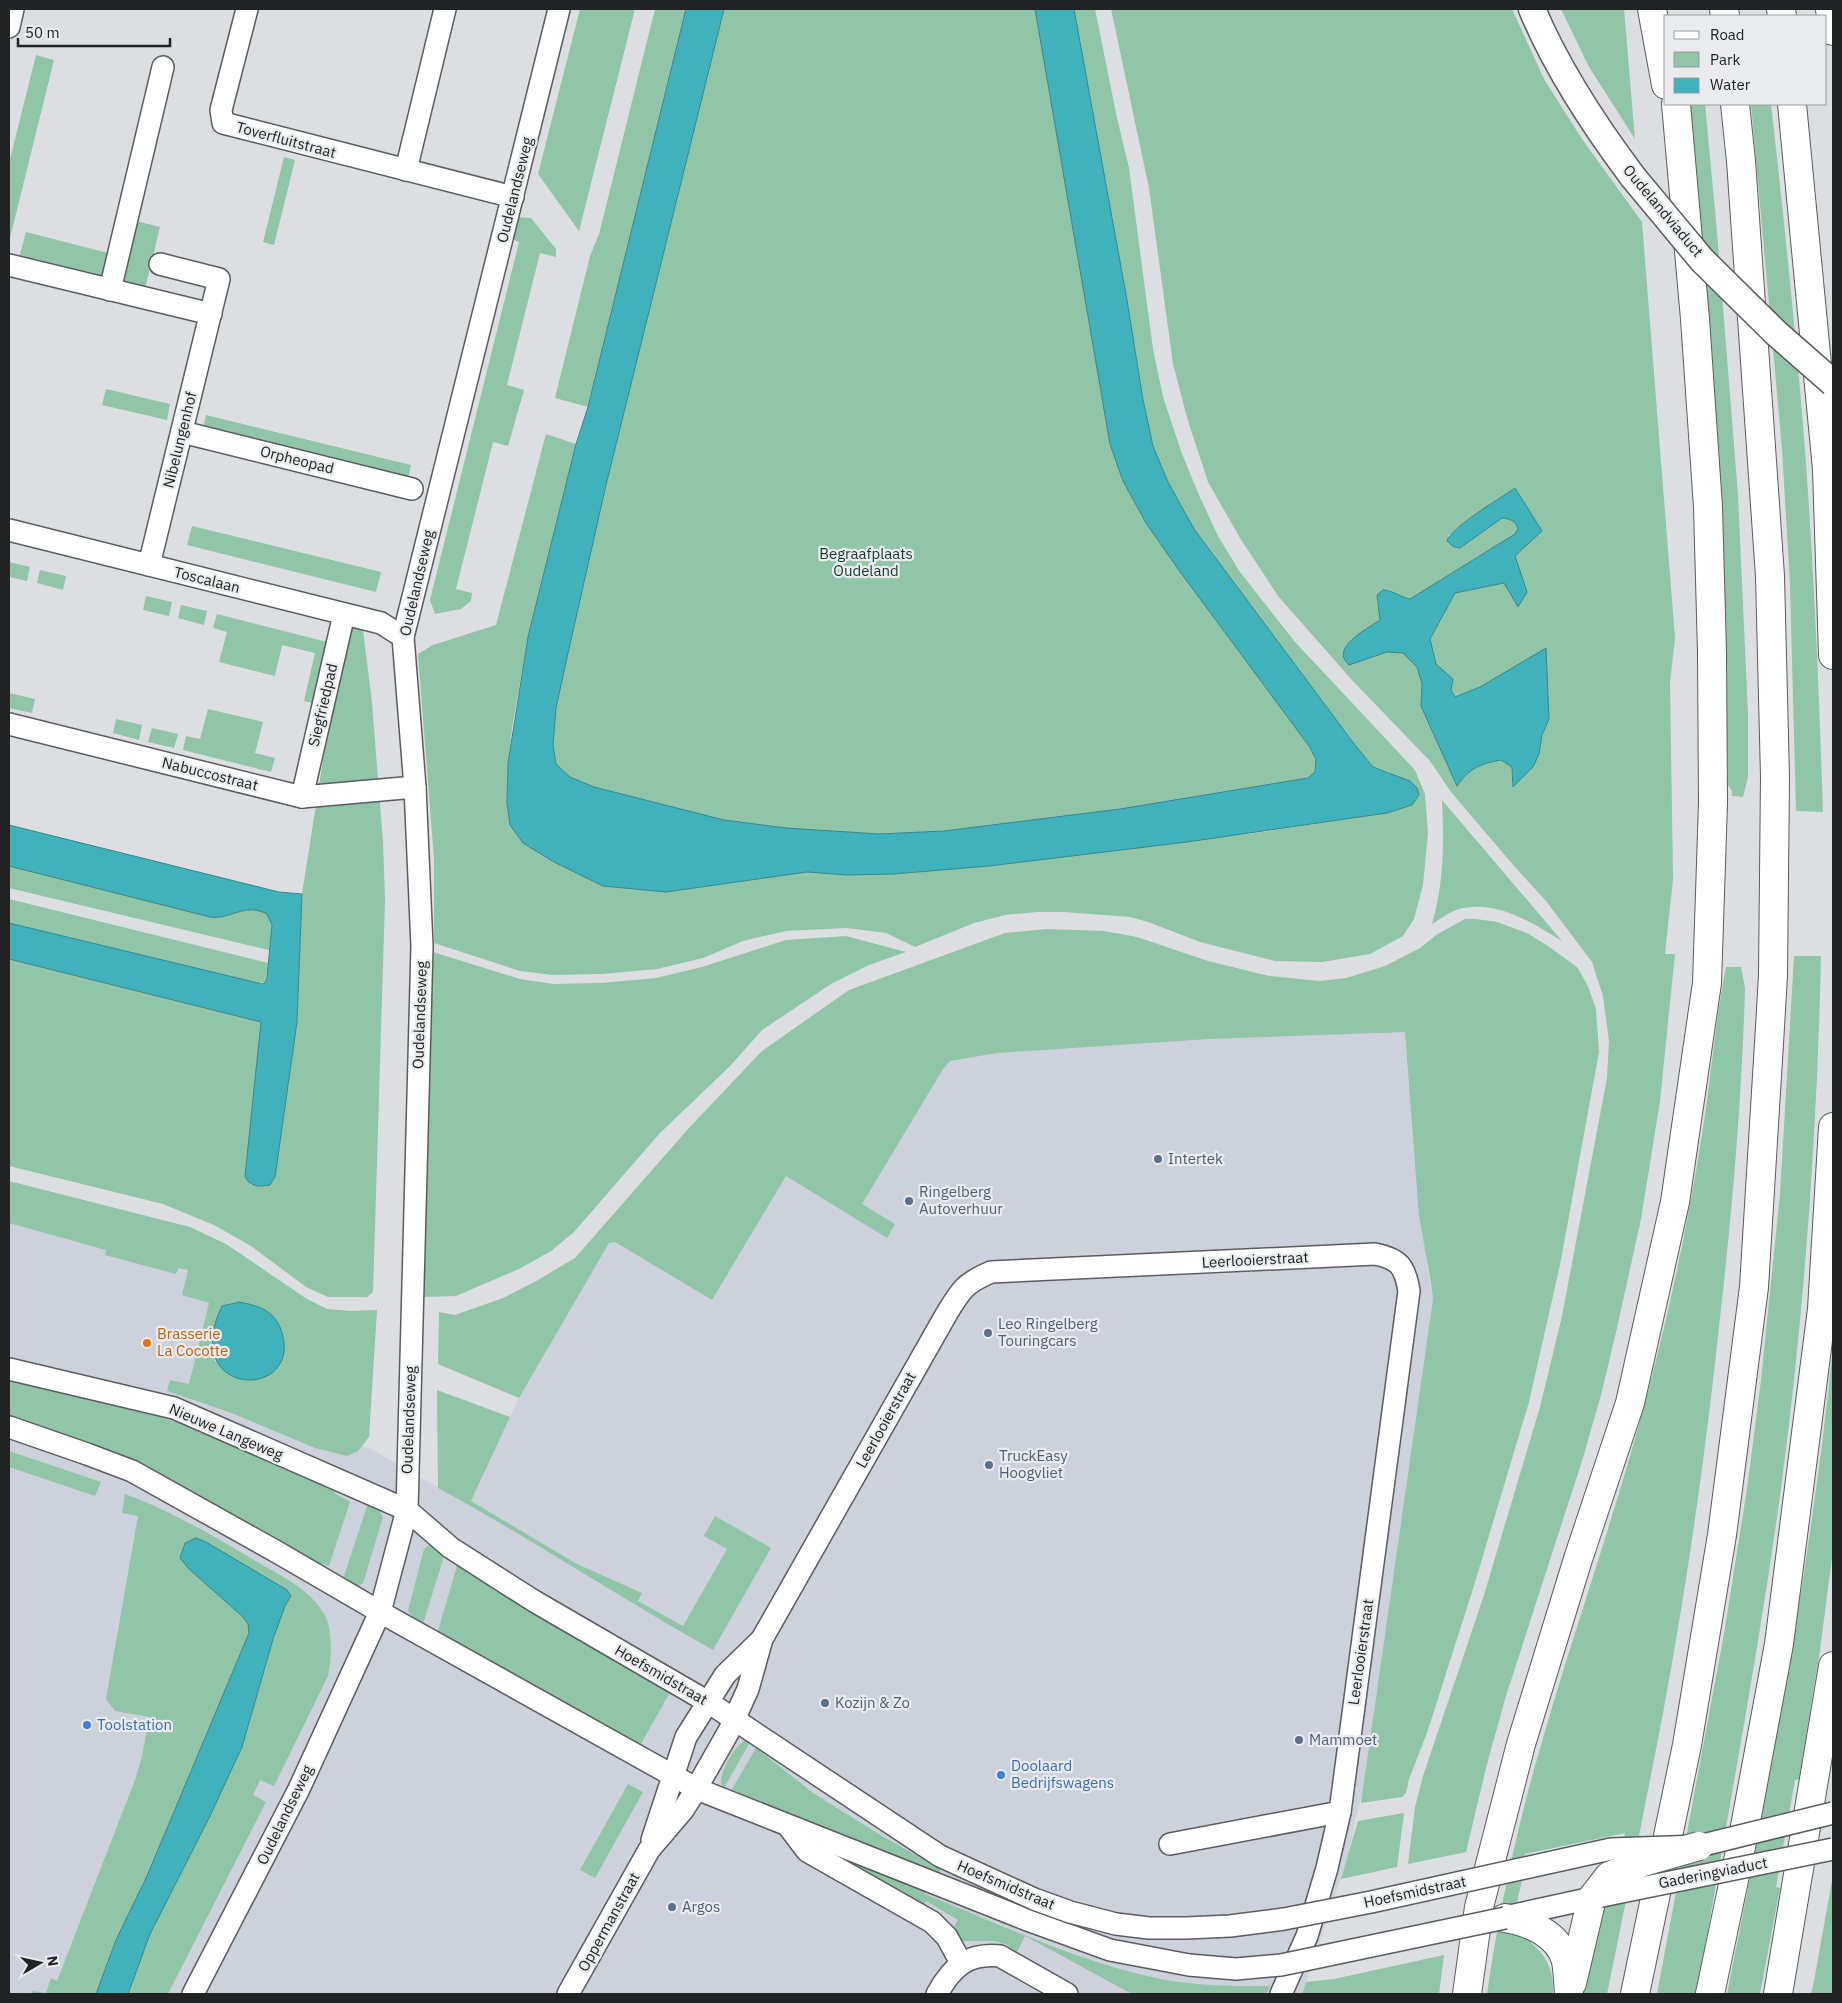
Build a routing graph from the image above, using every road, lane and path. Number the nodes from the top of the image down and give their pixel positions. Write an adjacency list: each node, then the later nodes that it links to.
1 (13, 9): 8 (street)
2 (247, 9): 16 (street, Toverfluitstraat)
3 (446, 9): 16 (street)
4 (559, 9): 18 (street, Oudelandseweg)
5 (1532, 9): 23 (main road, Oudelandviaduct, bridge)
6 (1652, 9): 11 (highway)
7 (1830, 9): 9 (highway)
8 (9, 27)
9 (1833, 31)
10 (163, 67): 21 (street)
11 (1664, 74)
12 (1669, 105): 17 (highway)
13 (1676, 105): 17 (highway)
14 (1735, 105): 63 (highway)
15 (1792, 105): 30 (highway)
16 (406, 170): 18 (street, Toverfluitstraat)
17 (1682, 178): 61 (highway)
18 (513, 197): 29 (street, Oudelandseweg)
19 (160, 264): 22 (street, Nibelungenhof)
20 (9, 265): 21 (street)
21 (110, 290): 22 (street)
22 (211, 314): 24 (street, Nibelungenhof)
23 (1833, 382)
24 (182, 432): 25 (street, Orpheopad); 27 (street, Nibelungenhof)
25 (412, 489)
26 (9, 530): 27 (street, Toscalaan)
27 (149, 565): 28 (street, Toscalaan)
28 (344, 614): 29 (street, Toscalaan); 33 (street, Siegfriedpad)
29 (403, 637): 32 (street, Oudelandseweg)
30 (1833, 655)
31 (9, 724): 33 (street, Nabuccostraat)
32 (415, 787): 33 (street, Nabuccostraat); 37 (street, Oudelandseweg)
33 (302, 797)
34 (1833, 1127): 64 (highway)
35 (9, 1369): 37 (street, Nieuwe Langeweg)
36 (9, 1427): 38 (street)
37 (407, 1510): 38 (street, Oudelandseweg); 41 (street, Hoefsmidstraat)
38 (380, 1612): 43 (street, Hoefsmidstraat); 56 (street, Oudelandseweg)
39 (762, 1639): 41 (street, Leerlooierstraat); 42 (street, Leerlooierstraat); 45 (street, Leerlooierstraat)
40 (1833, 1666): 55 (highway)
41 (708, 1702): 42 (street, Hoefsmidstraat); 43 (street, Oppermanstraat)
42 (735, 1720): 44 (street, Oppermanstraat); 49 (street, Hoefsmidstraat, bridge)
43 (672, 1776): 44 (street, Hoefsmidstraat); 51 (street, Oppermanstraat)
44 (697, 1789): 47 (street, Hoefsmidstraat); 51 (street, Oppermanstraat)
45 (1340, 1812): 48 (street); 60 (street, Leerlooierstraat)
46 (1833, 1813): 49 (street, Gaderingviaduct, bridge)
47 (788, 1826): 53 (street, Hoefsmidstraat, bridge); 54 (street)
48 (1170, 1844)
49 (1699, 1846): 52 (highway, bridge)
50 (1833, 1849): 52 (street, Gaderingviaduct, bridge)
51 (650, 1850): 57 (street, Oppermanstraat)
52 (1592, 1898): 53 (street, Hoefsmidstraat); 62 (highway)
53 (1504, 1918): 62 (highway)
54 (961, 1963): 58 (street); 59 (street)
55 (1778, 1988)
56 (193, 1994)
57 (568, 1994)
58 (936, 1994)
59 (1067, 1994)
60 (1281, 1994)
61 (1467, 1994)
62 (1569, 1994)
63 (1635, 1994)
64 (1710, 1994)

